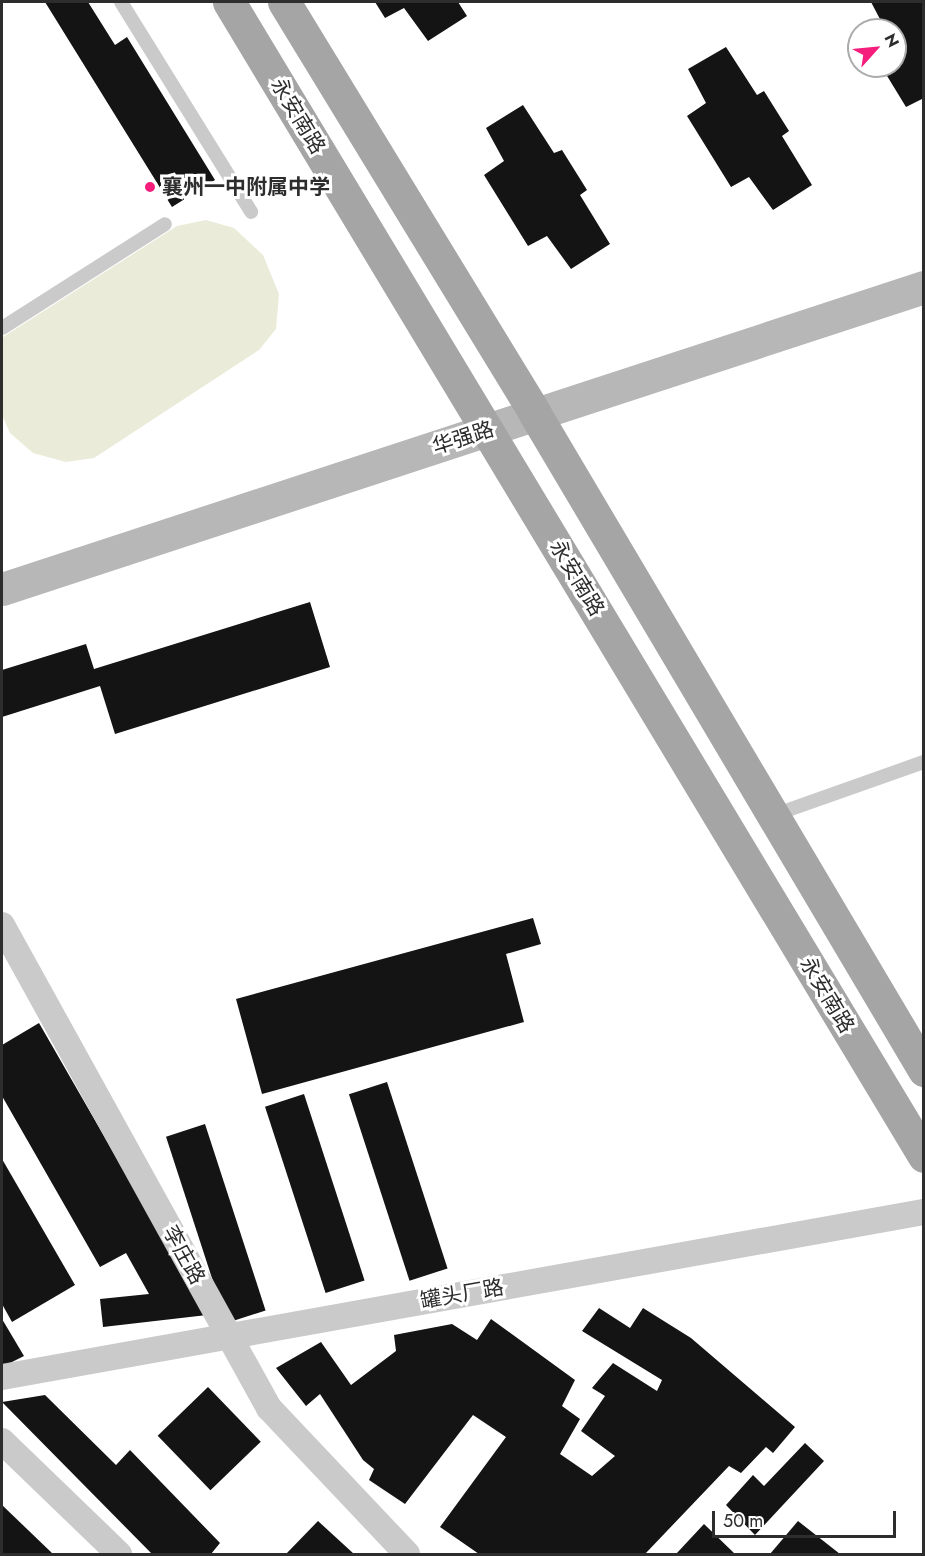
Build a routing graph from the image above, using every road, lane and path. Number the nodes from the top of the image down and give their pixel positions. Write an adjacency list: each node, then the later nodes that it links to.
1 (121, 2): 4 (lane)
2 (229, 2): 9 (main road, 永安南路)
3 (284, 2): 8 (main road)
4 (251, 212)
5 (165, 224): 7 (lane)
6 (924, 287): 8 (street, 华强路)
7 (2, 328)
8 (535, 414): 9 (street, 华强路); 12 (main road)
9 (489, 430): 10 (street, 华强路); 15 (main road, 永安南路)
10 (2, 589)
11 (924, 762): 12 (lane)
12 (774, 815): 14 (main road)
13 (2, 926): 17 (street, 李庄路)
14 (924, 1070)
15 (924, 1156)
16 (924, 1212): 17 (street, 罐头厂路)
17 (229, 1335): 18 (street, 罐头厂路); 21 (street, 李庄路)
18 (2, 1377)
19 (2, 1441): 20 (street)
20 (119, 1554)
21 (407, 1554)

